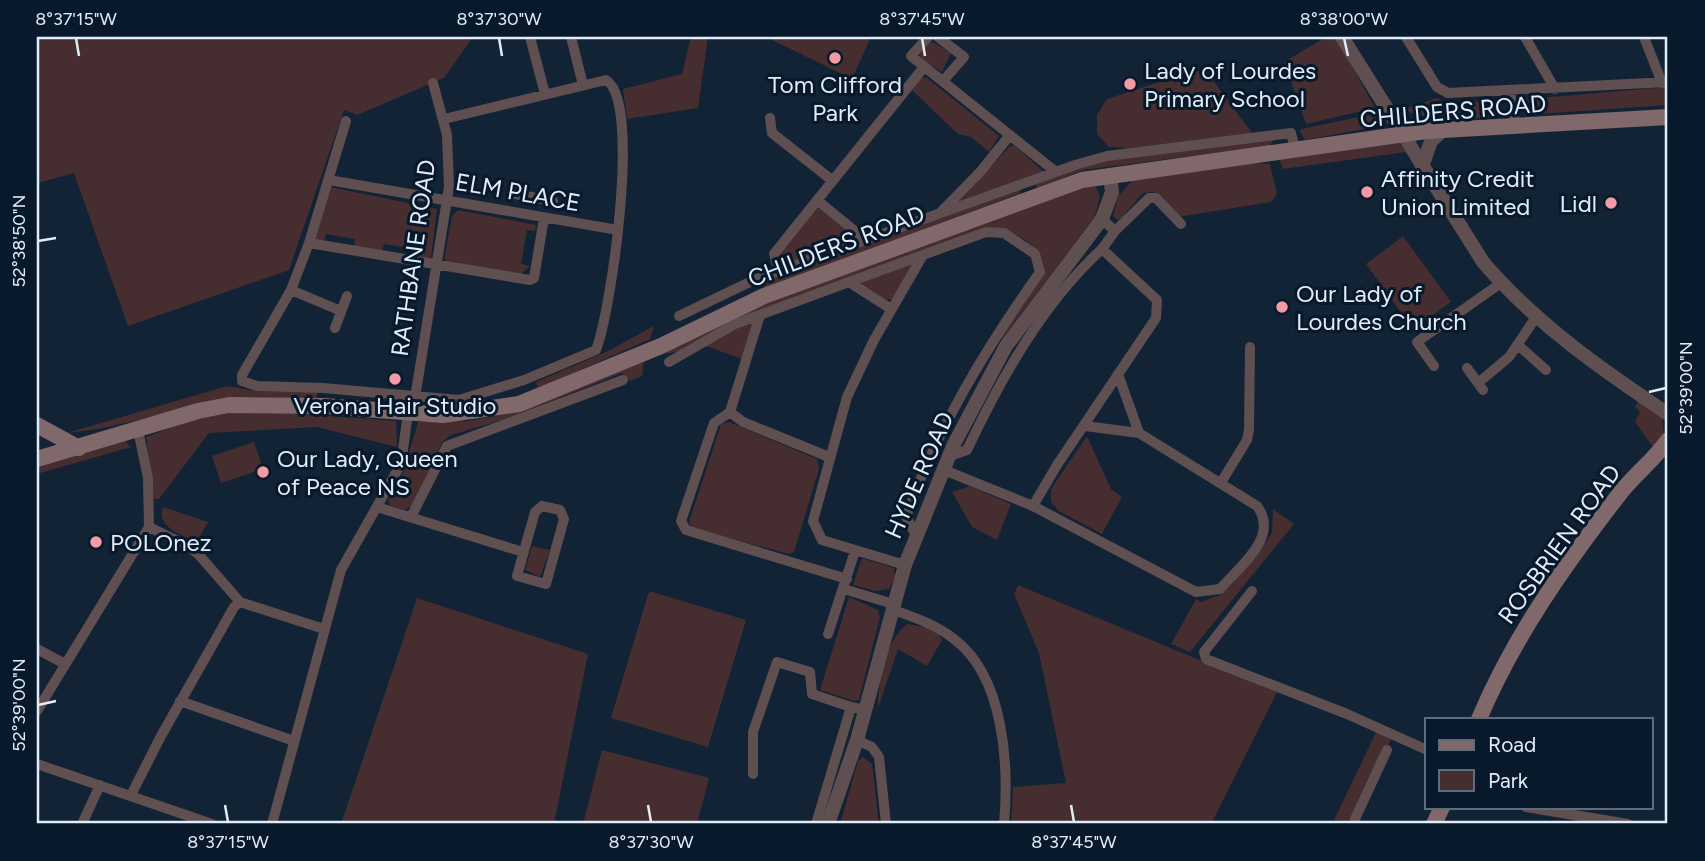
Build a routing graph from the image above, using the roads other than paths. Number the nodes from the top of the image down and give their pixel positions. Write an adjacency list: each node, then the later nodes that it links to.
1 (530, 37): 16 (street)
2 (571, 37): 13 (street)
3 (928, 37): 9 (street)
4 (938, 37): 10 (street)
5 (1342, 37): 23 (street)
6 (1406, 37): 15 (street)
7 (1525, 37): 14 (street)
8 (1644, 37): 11 (street)
9 (924, 67): 10 (street); 30 (street)
10 (943, 81): 24 (street)
11 (1665, 82): 14 (street)
12 (433, 83): 19 (street, RATHBANE ROAD)
13 (583, 85): 16 (street); 42 (street)
14 (1555, 89): 15 (street)
15 (1510, 91): 21 (street)
16 (545, 94): 19 (street)
17 (1668, 117): 21 (main road, CHILDERS ROAD)
18 (769, 118): 30 (street)
19 (444, 119): 35 (street, RATHBANE ROAD)
20 (346, 121): 29 (street)
21 (1516, 128): 22 (main road, CHILDERS ROAD)
22 (1442, 131): 23 (main road, CHILDERS ROAD); 26 (street)
23 (1402, 134): 25 (main road, CHILDERS ROAD); 26 (street)
24 (1010, 135): 27 (street); 37 (street)
25 (1296, 152): 27 (street); 28 (main road, CHILDERS ROAD)
26 (1422, 167): 53 (street)
27 (1056, 172): 31 (street)
28 (1110, 175): 31 (main road, CHILDERS ROAD); 40 (street, HYDE ROAD)
29 (329, 180): 35 (street, ELM PLACE); 45 (street)
30 (832, 181): 34 (street)
31 (1029, 190): 37 (street); 56 (main road, CHILDERS ROAD)
32 (515, 194): 33 (street)
33 (532, 197): 36 (street); 38 (street)
34 (817, 200): 44 (street); 50 (street)
35 (447, 201): 38 (street, ELM PLACE); 49 (street, RATHBANE ROAD)
36 (553, 201)
37 (939, 214): 44 (street)
38 (529, 215): 39 (street, ELM PLACE)
39 (544, 218): 42 (street, ELM PLACE); 49 (street)
40 (1102, 219): 43 (street); 46 (street, HYDE ROAD)
41 (1181, 224): 43 (street)
42 (618, 230): 71 (street)
43 (1115, 231): 47 (street)
44 (866, 240): 50 (street)
45 (309, 243): 49 (street); 54 (street)
46 (1081, 245): 47 (street); 64 (street, HYDE ROAD)
47 (1099, 252): 64 (street); 70 (street)
48 (923, 256): 52 (street); 57 (street); 64 (street)
49 (437, 264): 76 (street, RATHBANE ROAD)
50 (779, 272): 51 (street)
51 (756, 279): 56 (street); 60 (street)
52 (849, 282): 57 (street); 59 (street)
53 (1501, 283): 61 (street); 67 (street)
54 (291, 290): 58 (street); 73 (street)
55 (347, 296): 58 (street)
56 (764, 296): 74 (main road, CHILDERS ROAD)
57 (891, 309): 87 (street)
58 (341, 310): 62 (street)
59 (760, 315): 66 (street); 77 (street)
60 (679, 316)
61 (1536, 317): 63 (street); 78 (street)
62 (335, 328)
63 (1518, 345): 68 (street); 69 (street)
64 (1006, 346): 83 (street); 88 (street, HYDE ROAD)
65 (1250, 347): 89 (street)
66 (669, 362)
67 (1434, 366)
68 (1467, 368)
69 (1546, 370)
70 (1118, 374): 80 (street); 82 (street)
71 (524, 380): 74 (street); 76 (street)
72 (624, 380): 94 (street)
73 (323, 388): 75 (street); 76 (street)
74 (532, 399): 76 (main road, CHILDERS ROAD)
75 (323, 406): 76 (main road, CHILDERS ROAD); 81 (main road, CHILDERS ROAD)
76 (411, 406): 93 (street, RATHBANE ROAD)
77 (730, 412): 87 (street); 100 (street)
78 (1668, 414)
79 (37, 425): 85 (main road)
80 (1084, 426): 82 (street); 92 (street)
81 (138, 430): 85 (main road, CHILDERS ROAD); 95 (street)
82 (1139, 433): 89 (street)
83 (939, 438): 88 (street); 90 (street)
84 (1668, 440): 111 (main road, ROSBRIEN ROAD)
85 (79, 448): 86 (main road, CHILDERS ROAD)
86 (38, 453)
87 (829, 457): 97 (street)
88 (949, 457): 91 (street, HYDE ROAD); 92 (street)
89 (1222, 481): 92 (street)
90 (917, 487): 91 (street); 96 (street)
91 (934, 495): 96 (street, HYDE ROAD)
92 (1033, 506)
93 (377, 507): 94 (street); 104 (street, RATHBANE ROAD)
94 (411, 517): 98 (street)
95 (149, 527): 102 (street); 107 (street)
96 (916, 536): 99 (street, HYDE ROAD)
97 (855, 551): 99 (street); 100 (street)
98 (523, 552): 98 (street)
99 (905, 565): 103 (street, HYDE ROAD)
100 (845, 584): 103 (street); 105 (street)
101 (1252, 591): 114 (street)
102 (240, 602): 104 (street); 108 (street)
103 (892, 606): 109 (street, HYDE ROAD); 130 (street)
104 (324, 629): 113 (street, RATHBANE ROAD)
105 (828, 634)
106 (37, 649): 107 (street)
107 (65, 664): 110 (street)
108 (180, 701): 113 (street); 119 (street)
109 (858, 709): 112 (street, HYDE ROAD); 117 (street); 127 (street)
110 (37, 710)
111 (1479, 718)
112 (857, 740): 128 (street, HYDE ROAD); 129 (street)
113 (293, 741): 126 (street, RATHBANE ROAD)
114 (1425, 749)
115 (1387, 750): 123 (street)
116 (37, 764): 118 (street)
117 (753, 774)
118 (100, 785): 119 (street); 124 (street)
119 (131, 795): 122 (street)
120 (1442, 808): 132 (main road)
121 (1532, 808): 133 (street)
122 (190, 821): 125 (street)
123 (1354, 822): 131 (street)
124 (82, 824)
125 (212, 824)
126 (272, 824)
127 (816, 824)
128 (828, 824)
129 (886, 824)
130 (1004, 824)
131 (1367, 824)
132 (1434, 824)
133 (1628, 824)

